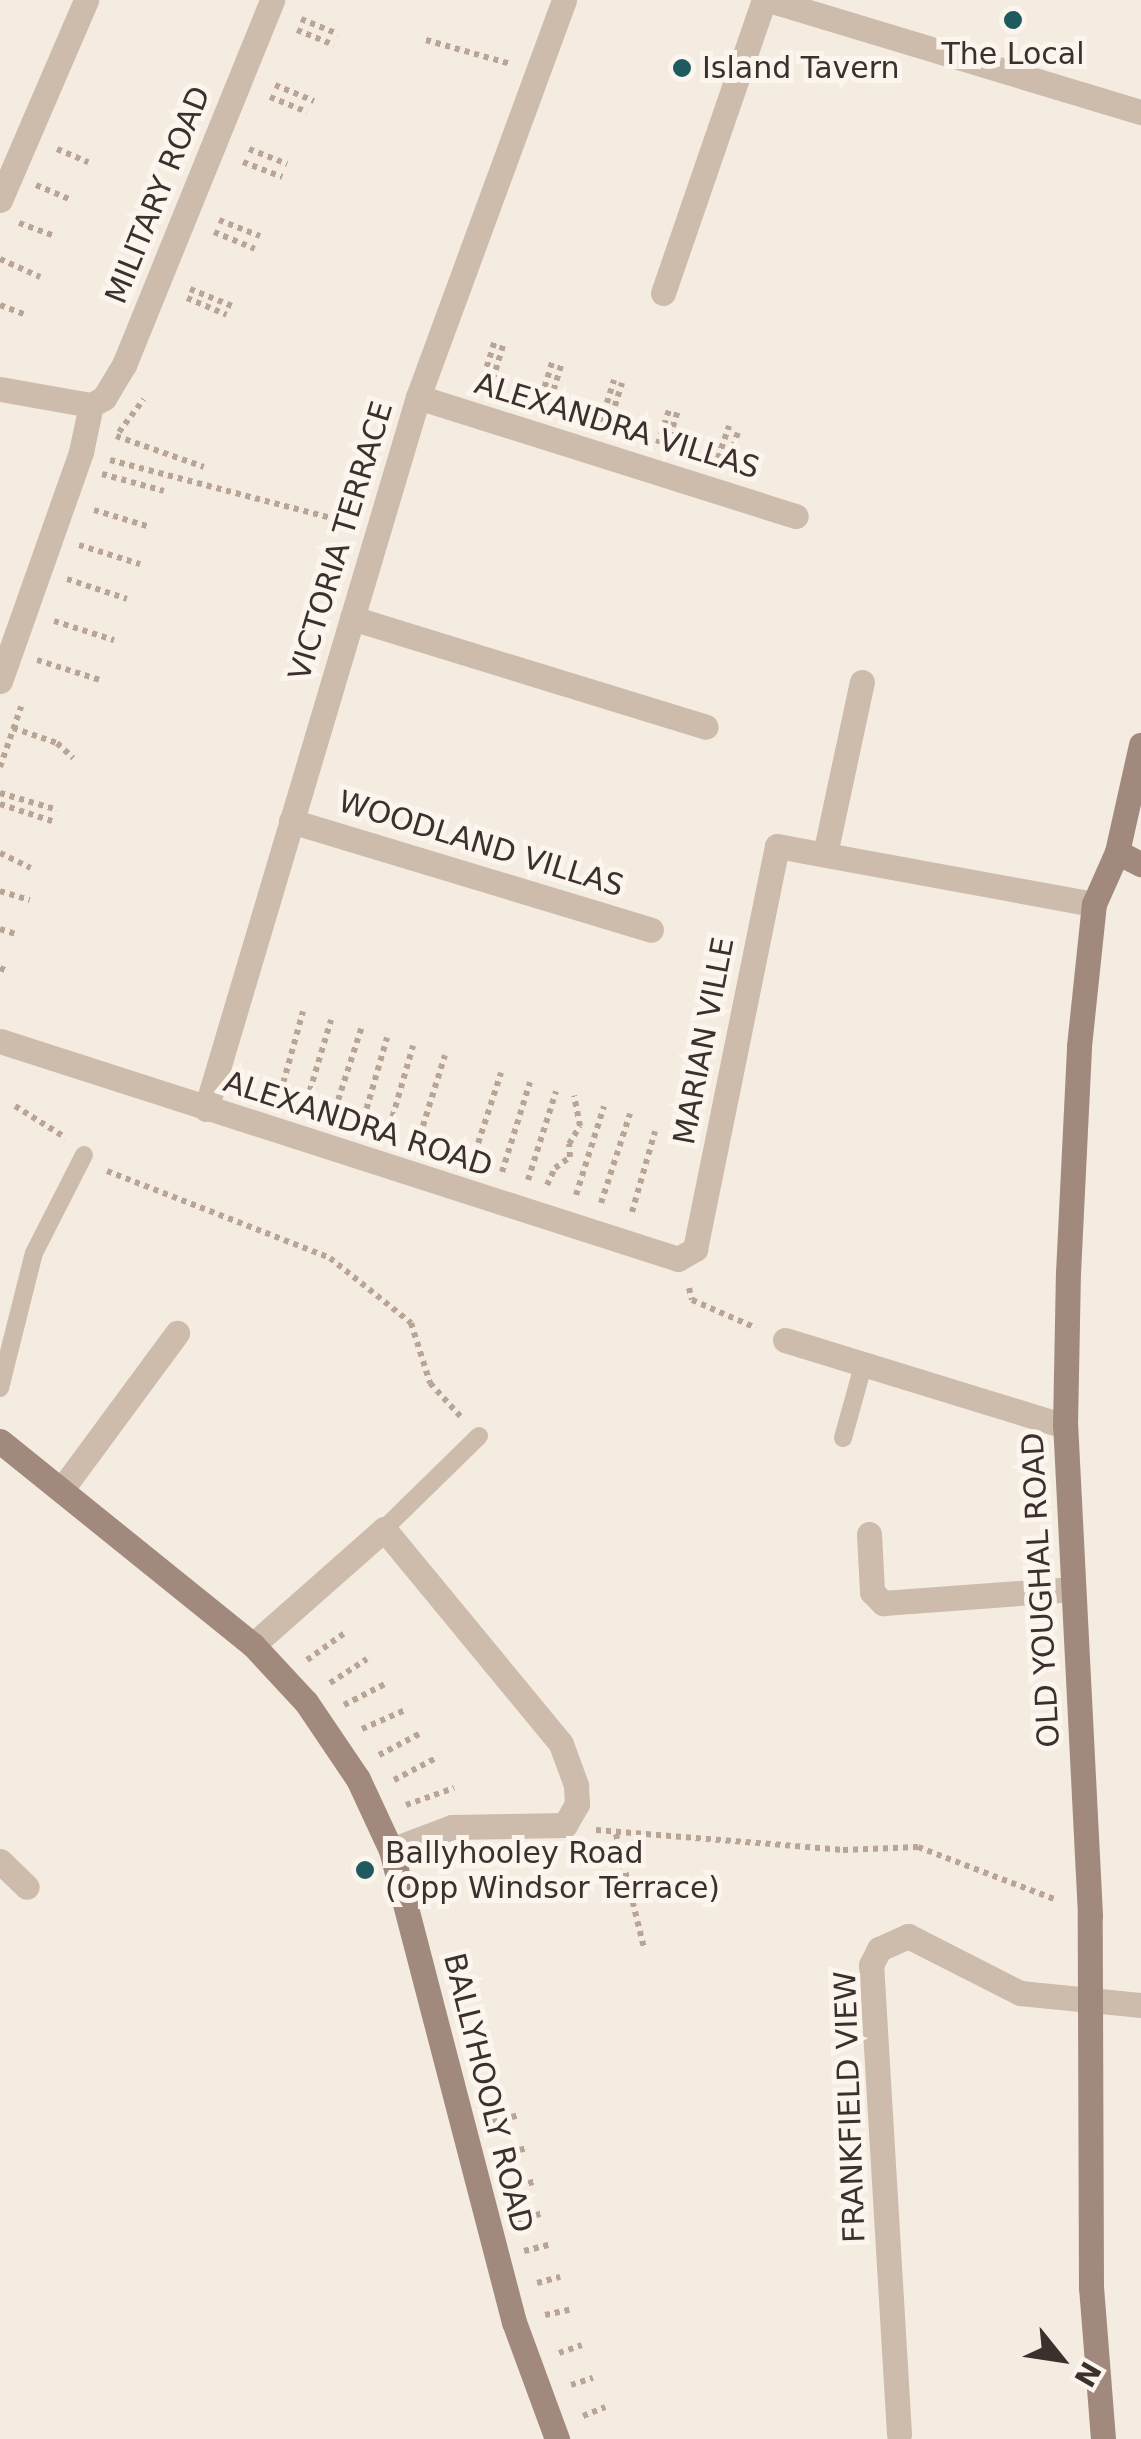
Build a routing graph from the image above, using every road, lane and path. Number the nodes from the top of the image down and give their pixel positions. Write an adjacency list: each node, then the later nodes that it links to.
1 (86, 0): 20 (street)
2 (272, 0): 43 (street, MILITARY ROAD)
3 (564, 0): 10 (street, VICTORIA TERRACE)
4 (779, 2): 15 (street); 30 (street)
5 (301, 19): 7 (path)
6 (297, 30): 9 (path)
7 (338, 34)
8 (426, 40): 10 (path)
9 (334, 45)
10 (536, 72): 42 (street, VICTORIA TERRACE)
11 (274, 86): 13 (path)
12 (270, 96): 14 (path)
13 (314, 101)
14 (307, 112)
15 (1141, 112)
16 (249, 148): 18 (path)
17 (243, 162): 19 (path)
18 (286, 164)
19 (282, 177)
20 (0, 200)
21 (0, 216): 24 (path)
22 (218, 220): 25 (path)
23 (214, 232): 26 (path)
24 (55, 236)
25 (260, 236)
26 (255, 249)
27 (0, 259): 28 (path)
28 (40, 277)
29 (190, 289): 33 (path)
30 (663, 293)
31 (187, 298): 35 (path)
32 (0, 306): 34 (path)
33 (232, 306)
34 (26, 315)
35 (227, 315)
36 (500, 341): 41 (path)
37 (553, 360): 38 (path)
38 (562, 362)
39 (618, 382): 47 (path)
40 (0, 389): 43 (street)
41 (484, 394)
42 (418, 397): 57 (street, ALEXANDRA VILLAS); 64 (street, VICTORIA TERRACE)
43 (91, 405): 68 (street)
44 (674, 408): 49 (path)
45 (729, 426): 52 (path)
46 (740, 429): 54 (path)
47 (602, 433)
48 (116, 435): 51 (path)
49 (660, 452)
50 (113, 460): 58 (path)
51 (204, 466)
52 (714, 470)
53 (99, 473): 55 (path)
54 (724, 473)
55 (164, 491)
56 (87, 508): 59 (path)
57 (796, 516)
58 (356, 525)
59 (150, 527)
60 (76, 544): 61 (path)
61 (140, 564)
62 (64, 578): 63 (path)
63 (128, 599)
64 (352, 618): 71 (street); 79 (street, VICTORIA TERRACE)
65 (50, 620): 66 (path)
66 (114, 640)
67 (37, 660): 69 (path)
68 (0, 681)
69 (103, 681)
70 (862, 682): 82 (street)
71 (706, 726)
72 (14, 728): 74 (path)
73 (1141, 745): 80 (street, OLD YOUGHAL ROAD)
74 (73, 758)
75 (0, 793): 77 (path)
76 (0, 804): 78 (path)
77 (58, 810)
78 (52, 821)
79 (292, 821): 89 (street, WOODLAND VILLAS); 104 (street, VICTORIA TERRACE)
80 (1116, 852): 83 (street); 87 (street, OLD YOUGHAL ROAD)
81 (0, 853): 84 (path)
82 (825, 854): 87 (street); 121 (street, MARIAN VILLE)
83 (1141, 864)
84 (31, 868)
85 (0, 891): 86 (path)
86 (30, 900)
87 (1094, 904): 126 (street, OLD YOUGHAL ROAD)
88 (0, 929): 90 (path)
89 (651, 930)
90 (19, 935)
91 (303, 1011): 105 (path)
92 (331, 1020): 107 (path)
93 (360, 1030): 108 (path)
94 (387, 1038): 110 (path)
95 (0, 1042): 104 (street, ALEXANDRA ROAD)
96 (413, 1046): 111 (path)
97 (445, 1055): 113 (path)
98 (500, 1073): 114 (path)
99 (530, 1082): 115 (path)
100 (556, 1091): 116 (path)
101 (574, 1096): 117 (path)
102 (15, 1106): 112 (path)
103 (604, 1106): 118 (path)
104 (206, 1109): 121 (street, ALEXANDRA ROAD)
105 (275, 1111)
106 (630, 1114): 119 (path)
107 (301, 1120)
108 (329, 1129)
109 (656, 1132): 120 (path)
110 (358, 1138)
111 (384, 1146)
112 (84, 1155): 125 (lane); 127 (path)
113 (414, 1155)
114 (469, 1172)
115 (499, 1182)
116 (525, 1191)
117 (543, 1197)
118 (572, 1206)
119 (598, 1214)
120 (628, 1224)
121 (695, 1249)
122 (178, 1334): 130 (street)
123 (785, 1340): 124 (street)
124 (863, 1366): 126 (street); 128 (lane)
125 (0, 1388)
126 (1065, 1426): 133 (street, OLD YOUGHAL ROAD)
127 (479, 1436): 131 (lane)
128 (843, 1438)
129 (0, 1441): 130 (street, BALLYHOOLY ROAD)
130 (62, 1489): 135 (street, BALLYHOOLY ROAD)
131 (384, 1528): 135 (street); 151 (street)
132 (869, 1534): 133 (street)
133 (1072, 1589): 156 (street, OLD YOUGHAL ROAD)
134 (346, 1632): 136 (path)
135 (253, 1645): 151 (street, BALLYHOOLY ROAD)
136 (307, 1660)
137 (367, 1660): 138 (path)
138 (328, 1684)
139 (386, 1684): 140 (path)
140 (344, 1705)
141 (405, 1710): 142 (path)
142 (362, 1729)
143 (421, 1733): 144 (path)
144 (379, 1754)
145 (438, 1757): 146 (path)
146 (394, 1780)
147 (454, 1788): 148 (path)
148 (406, 1805)
149 (616, 1834): 155 (path)
150 (632, 1837): 154 (path)
151 (392, 1850): 179 (street, BALLYHOOLY ROAD)
152 (0, 1861): 153 (street)
153 (27, 1887)
154 (1054, 1899)
155 (644, 1948)
156 (1090, 2004): 157 (street); 178 (street, FRANKFIELD VIEW); 180 (street, OLD YOUGHAL ROAD)
157 (1141, 2005)
158 (520, 2115): 159 (path)
159 (490, 2121)
160 (528, 2148): 161 (path)
161 (498, 2155)
162 (536, 2182): 163 (path)
163 (505, 2189)
164 (544, 2213): 165 (path)
165 (512, 2221)
166 (552, 2244): 167 (path)
167 (520, 2252)
168 (560, 2277): 169 (path)
169 (527, 2285)
170 (568, 2310): 171 (path)
171 (536, 2318)
172 (582, 2345): 173 (path)
173 (548, 2356)
174 (593, 2378): 175 (path)
175 (562, 2388)
176 (605, 2407): 177 (path)
177 (577, 2419)
178 (899, 2434)
179 (557, 2439)
180 (1103, 2439)

